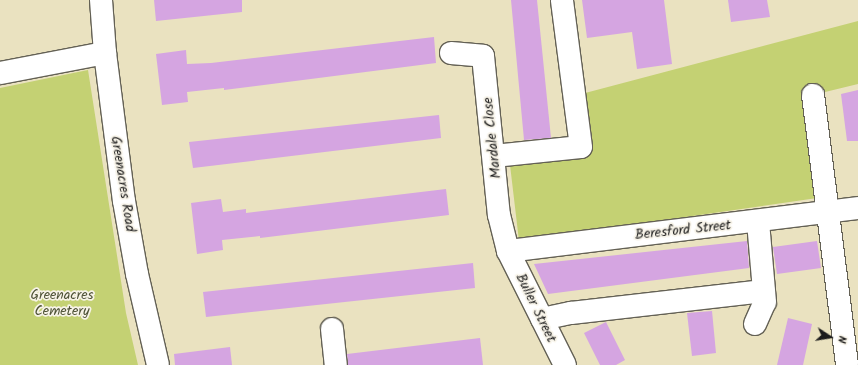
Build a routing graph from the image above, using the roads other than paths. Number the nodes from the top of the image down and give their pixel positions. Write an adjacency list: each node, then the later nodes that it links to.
1 (101, 0): 3 (street, Greenacres Road)
2 (562, 0): 7 (street)
3 (105, 53): 5 (street); 16 (street, Greenacres Road)
4 (451, 54): 7 (street, Mardale Close)
5 (0, 73)
6 (813, 95): 9 (street)
7 (494, 156): 11 (street, Mardale Close)
8 (858, 208): 9 (street, Beresford Street)
9 (829, 213): 10 (street, Beresford Street); 19 (street)
10 (758, 222): 11 (street, Beresford Street); 12 (street)
11 (508, 251): 13 (street, Buller Street)
12 (764, 291): 13 (street); 14 (street)
13 (542, 319): 18 (street, Buller Street)
14 (755, 324)
15 (332, 330): 17 (street)
16 (158, 365)
17 (336, 365)
18 (565, 365)
19 (847, 365)

